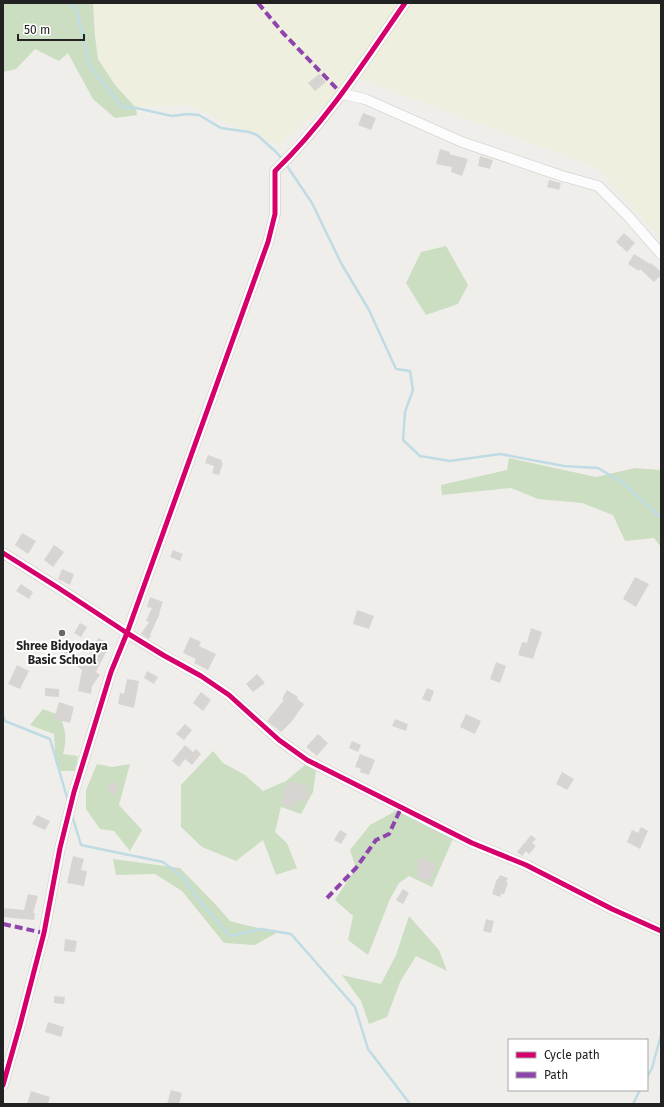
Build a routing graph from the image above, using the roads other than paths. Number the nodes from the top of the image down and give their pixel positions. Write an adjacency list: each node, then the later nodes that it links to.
1 (405, 3): 2 (street)
2 (342, 94): 3 (street); 5 (street)
3 (661, 254)
4 (3, 553): 5 (street)
5 (127, 633): 6 (street); 7 (street)
6 (661, 931)
7 (3, 1085)

